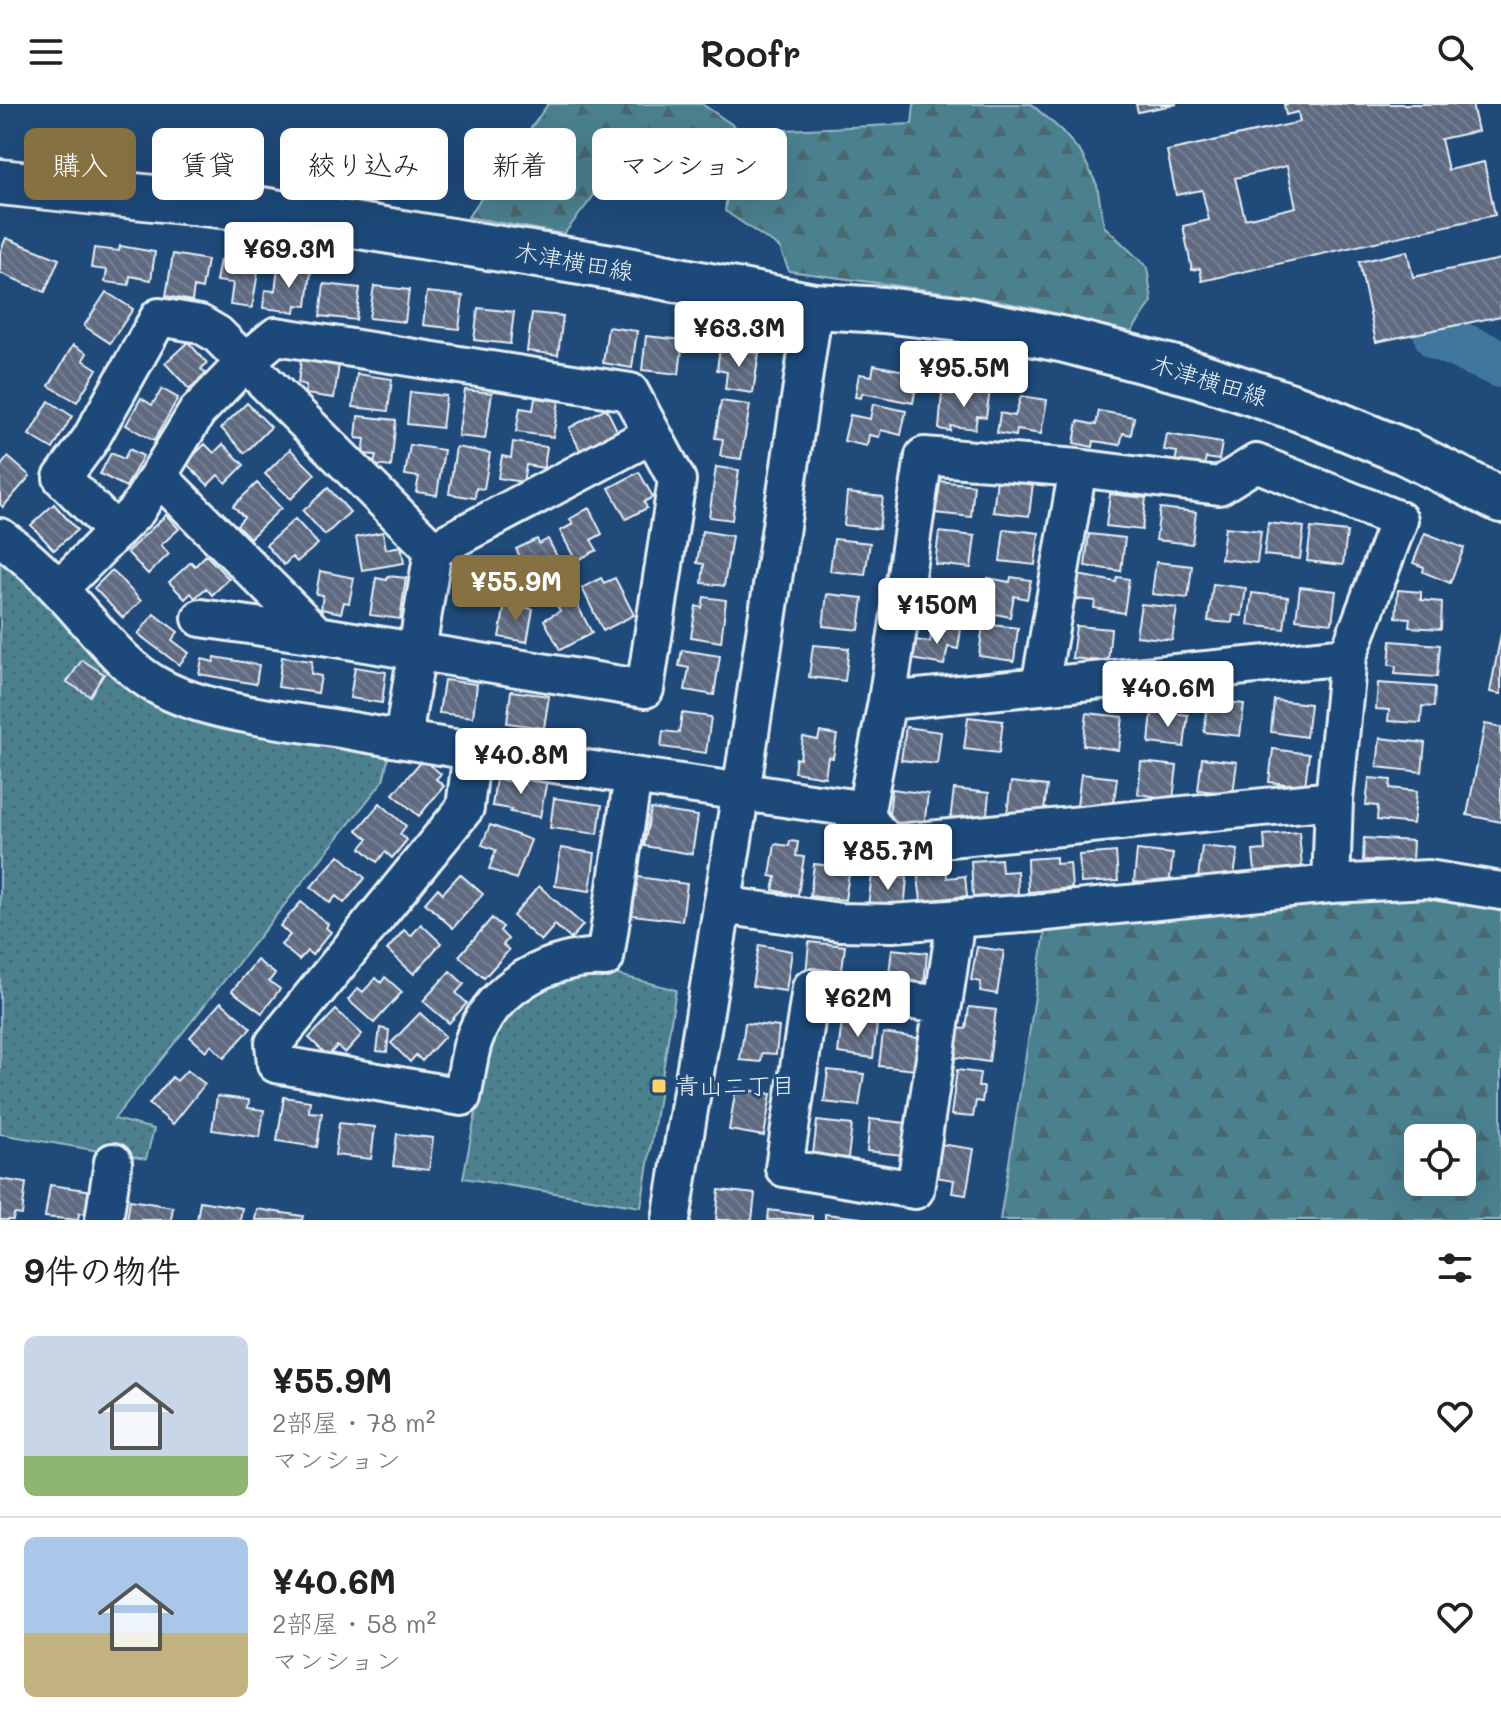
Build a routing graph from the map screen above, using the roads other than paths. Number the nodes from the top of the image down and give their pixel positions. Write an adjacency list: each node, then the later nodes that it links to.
1 (0, 182): 2 (main road, 木津横田線)
2 (814, 306): 7 (main road, 木津横田線); 21 (street)
3 (245, 362): 4 (street); 6 (street); 8 (street); 10 (street)
4 (651, 435): 10 (street); 14 (street)
5 (1078, 468): 15 (street); 16 (street); 17 (street)
6 (158, 476): 8 (street); 13 (street)
7 (1501, 500)
8 (116, 532): 11 (street)
9 (0, 537): 11 (street)
10 (433, 550): 14 (street)
11 (59, 589): 18 (street)
12 (201, 618): 13 (street)
13 (317, 635): 14 (street)
14 (417, 653): 18 (street)
15 (1348, 656): 16 (street); 22 (street)
16 (1040, 686): 17 (street)
17 (887, 701): 23 (street)
18 (406, 740): 19 (street)
19 (472, 750): 20 (street); 20 (street)
20 (633, 777): 21 (street)
21 (741, 790): 23 (street); 26 (street)
22 (1334, 800): 23 (street); 24 (street)
23 (866, 810)
24 (1331, 884): 25 (street); 27 (street)
25 (1501, 891)
26 (722, 905): 27 (street); 31 (street)
27 (956, 919): 28 (street)
28 (943, 1005): 28 (street)
29 (113, 1162): 30 (street)
30 (104, 1220)
31 (671, 1220)

